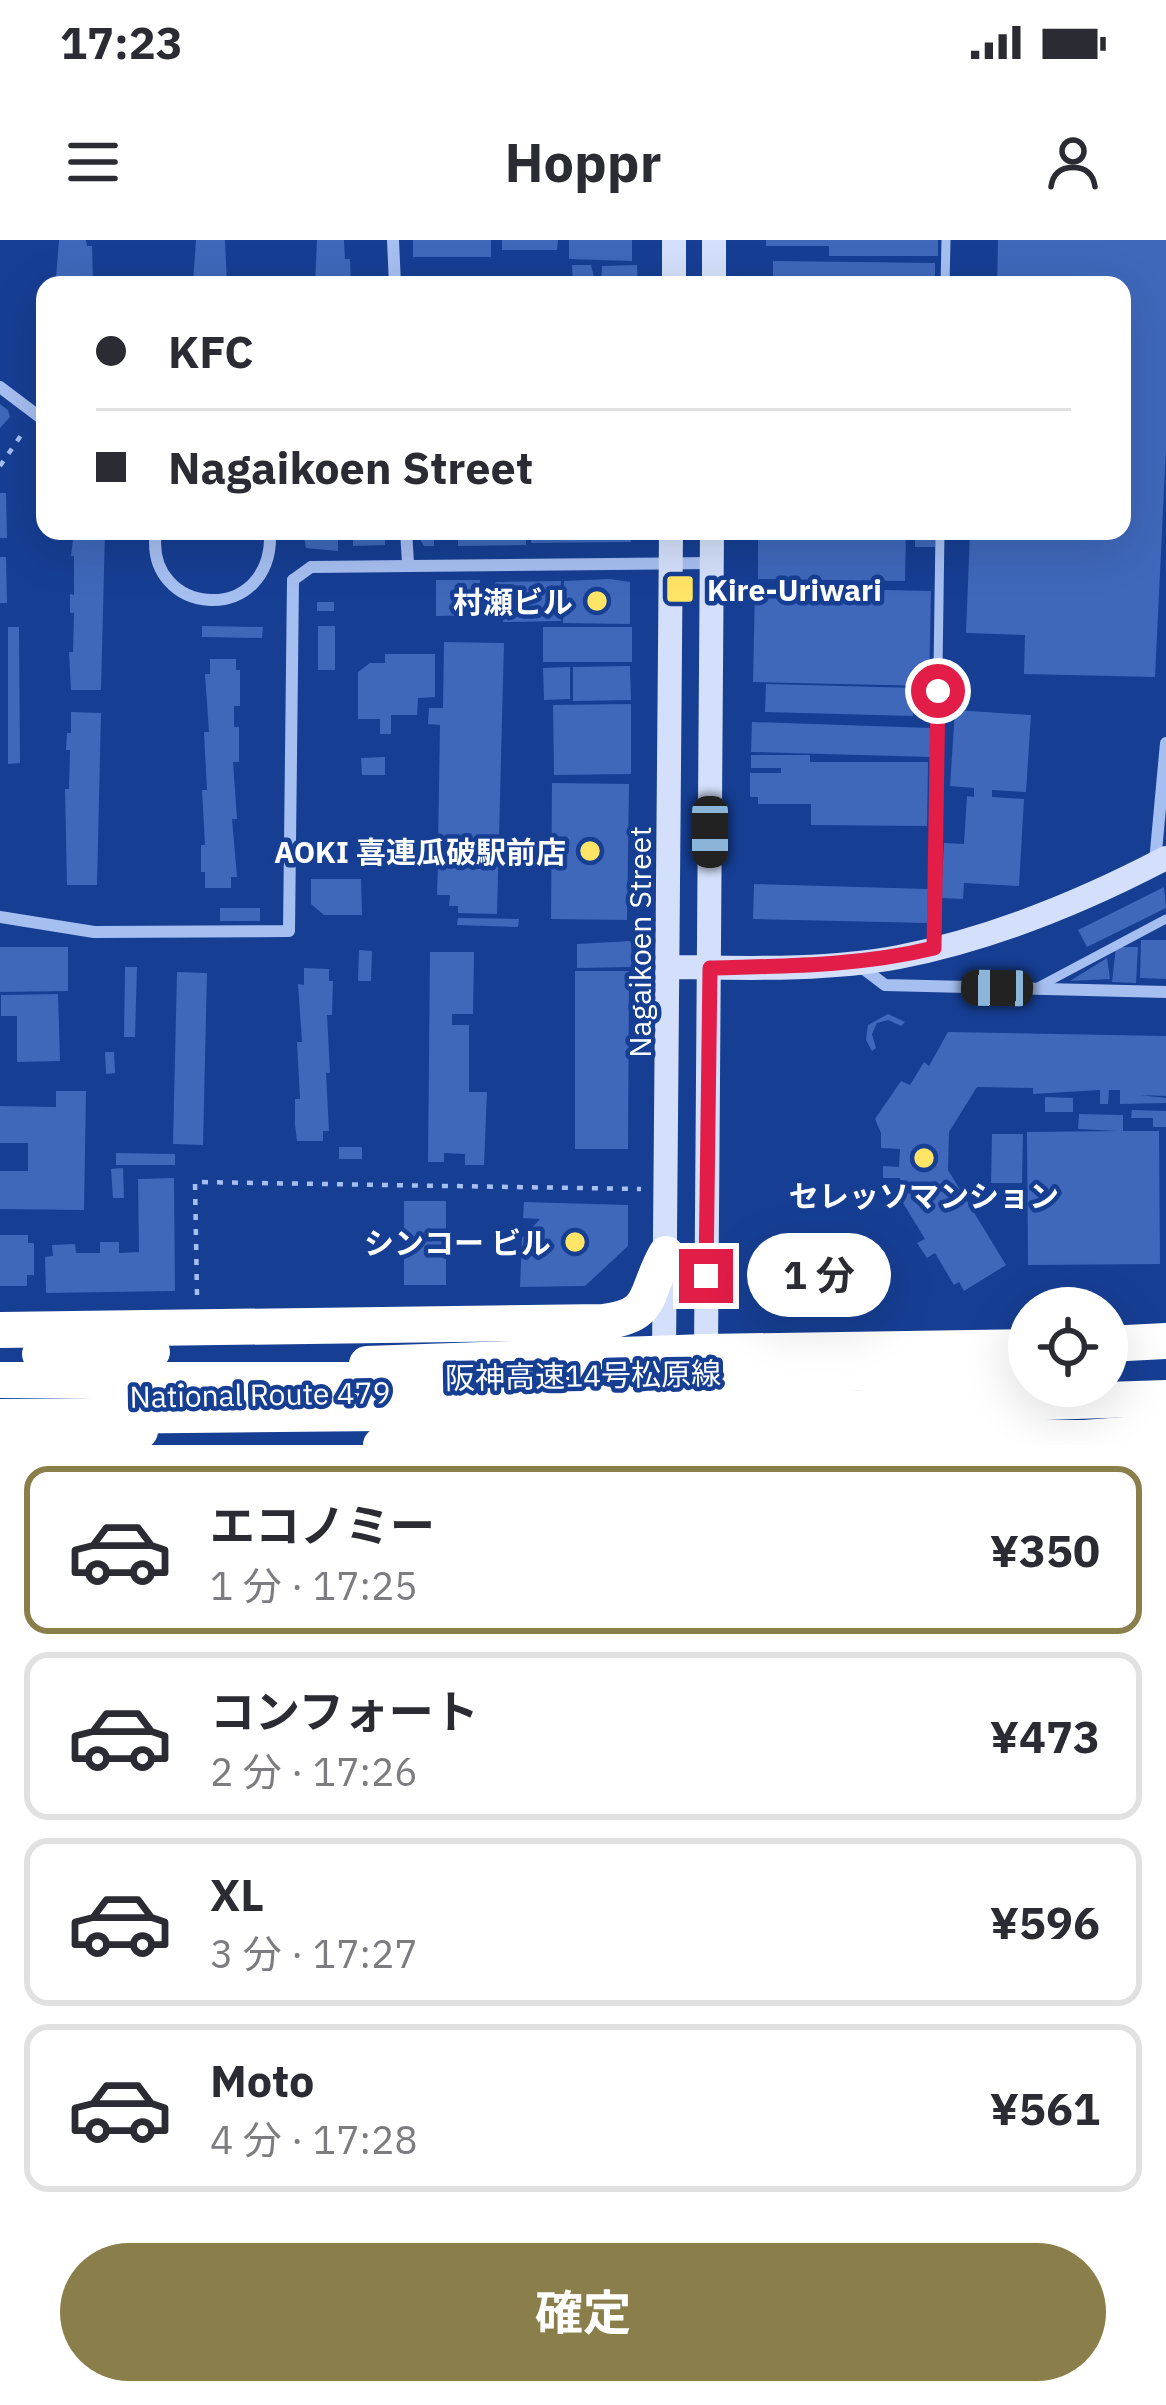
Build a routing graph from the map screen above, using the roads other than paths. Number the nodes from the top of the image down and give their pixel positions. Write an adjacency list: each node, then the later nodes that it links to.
1 (393, 240): 5 (street)
2 (674, 240): 6 (main road)
3 (714, 240): 7 (main road)
4 (946, 240): 8 (lane)
5 (395, 276)
6 (674, 276)
7 (714, 276)
8 (945, 276)
9 (0, 387): 10 (street)
10 (36, 414)
11 (155, 540): 20 (street)
12 (270, 540): 20 (street)
13 (407, 540): 17 (street)
14 (671, 540): 18 (main road, Nagaikoen Street)
15 (712, 540): 19 (main road)
16 (940, 540): 26 (lane)
17 (408, 563): 18 (street); 21 (street)
18 (671, 563): 19 (street); 28 (main road, Nagaikoen Street)
19 (712, 563): 29 (main road)
20 (264, 572): 21 (street)
21 (293, 580): 24 (street)
22 (1166, 743): 23 (street)
23 (1161, 860): 26 (main road)
24 (0, 917)
25 (1166, 919): 30 (lane)
26 (934, 948): 27 (main road)
27 (854, 962): 29 (main road); 30 (street)
28 (670, 967): 29 (main road); 32 (main road, Nagaikoen Street)
29 (710, 968): 37 (main road)
30 (1034, 989): 31 (street)
31 (1166, 992)
32 (666, 1254): 33 (highway); 38 (main road, Nagaikoen Street)
33 (0, 1330)
34 (1166, 1341): 35 (highway)
35 (1128, 1344)
36 (1008, 1347): 37 (highway, National Route 479)
37 (706, 1352): 38 (highway, National Route 479); 52 (highway)
38 (664, 1353): 40 (highway, National Route 479); 51 (highway)
39 (0, 1354): 40 (highway)
40 (599, 1354): 42 (highway, National Route 479)
41 (1166, 1366): 43 (highway)
42 (0, 1367)
43 (1128, 1367)
44 (1008, 1370): 45 (highway, 阪神高速14号松原線, bridge)
45 (0, 1380)
46 (1166, 1398): 47 (highway, 阪神高速14号松原線, bridge)
47 (0, 1417)
48 (1166, 1432): 53 (highway, National Route 479)
49 (0, 1439): 50 (highway, National Route 479)
50 (573, 1441): 51 (highway, National Route 479); 54 (highway)
51 (664, 1441): 52 (highway, National Route 479)
52 (704, 1441): 53 (highway, National Route 479)
53 (1084, 1442)
54 (381, 1445)

